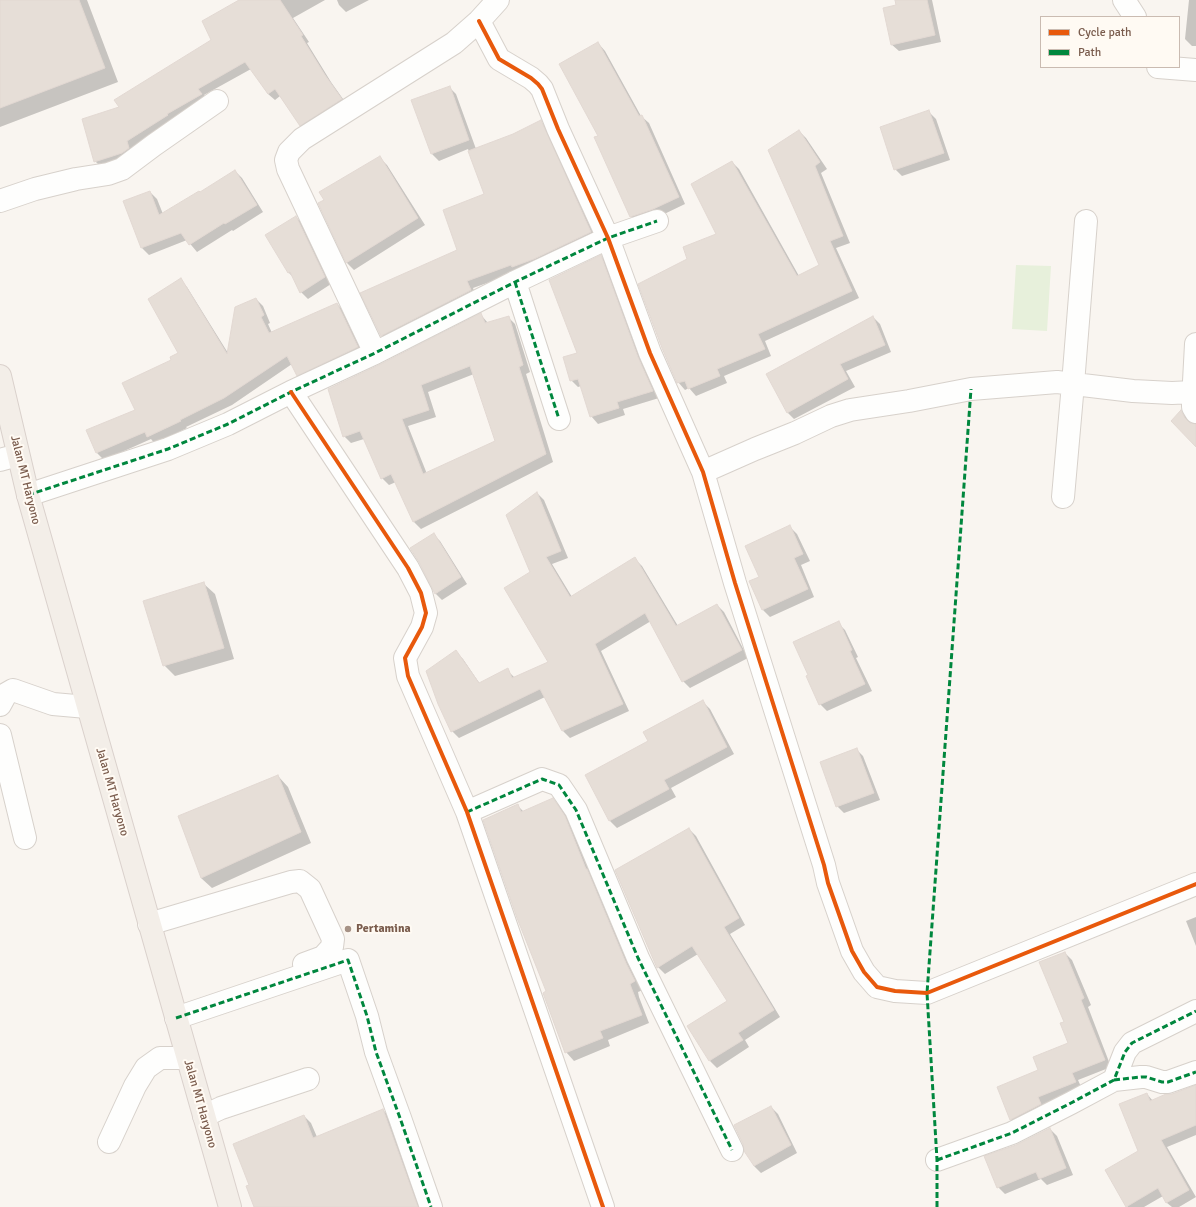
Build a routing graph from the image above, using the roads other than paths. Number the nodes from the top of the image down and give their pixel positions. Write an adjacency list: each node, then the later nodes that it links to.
1 (498, 0): 4 (street)
2 (1124, 0): 3 (street)
3 (1134, 16)
4 (479, 21): 11 (street); 14 (street)
5 (1164, 68): 6 (street)
6 (1196, 70)
7 (217, 102): 8 (street)
8 (0, 201)
9 (657, 221): 11 (street)
10 (1086, 221): 16 (street)
11 (608, 238): 12 (street); 21 (street)
12 (515, 282): 14 (street); 19 (street)
13 (1196, 344): 18 (street)
14 (375, 353): 17 (street)
15 (0, 376): 20 (main road, Jalan MT Haryono)
16 (1074, 384): 18 (street); 21 (street); 23 (street)
17 (291, 392): 22 (street); 27 (street)
18 (1195, 392)
19 (559, 419)
20 (9, 458): 22 (main road, Jalan MT Haryono)
21 (702, 472): 29 (street)
22 (28, 495): 25 (main road, Jalan MT Haryono)
23 (1063, 497)
24 (0, 705): 25 (street)
25 (88, 707): 30 (main road, Jalan MT Haryono)
26 (0, 735): 28 (street)
27 (467, 812): 39 (street); 43 (street)
28 (25, 838)
29 (1196, 884)
30 (149, 924): 32 (main road, Jalan MT Haryono); 32 (street)
31 (1196, 1011): 36 (street)
32 (175, 1013): 33 (main road, Jalan MT Haryono); 42 (street)
33 (187, 1058): 37 (main road, Jalan MT Haryono); 38 (street)
34 (1196, 1072): 36 (street)
35 (308, 1079): 37 (street)
36 (1114, 1080): 40 (street)
37 (204, 1116): 41 (main road, Jalan MT Haryono)
38 (109, 1142)
39 (732, 1150)
40 (937, 1160)
41 (230, 1207)
42 (431, 1207)
43 (603, 1207)

